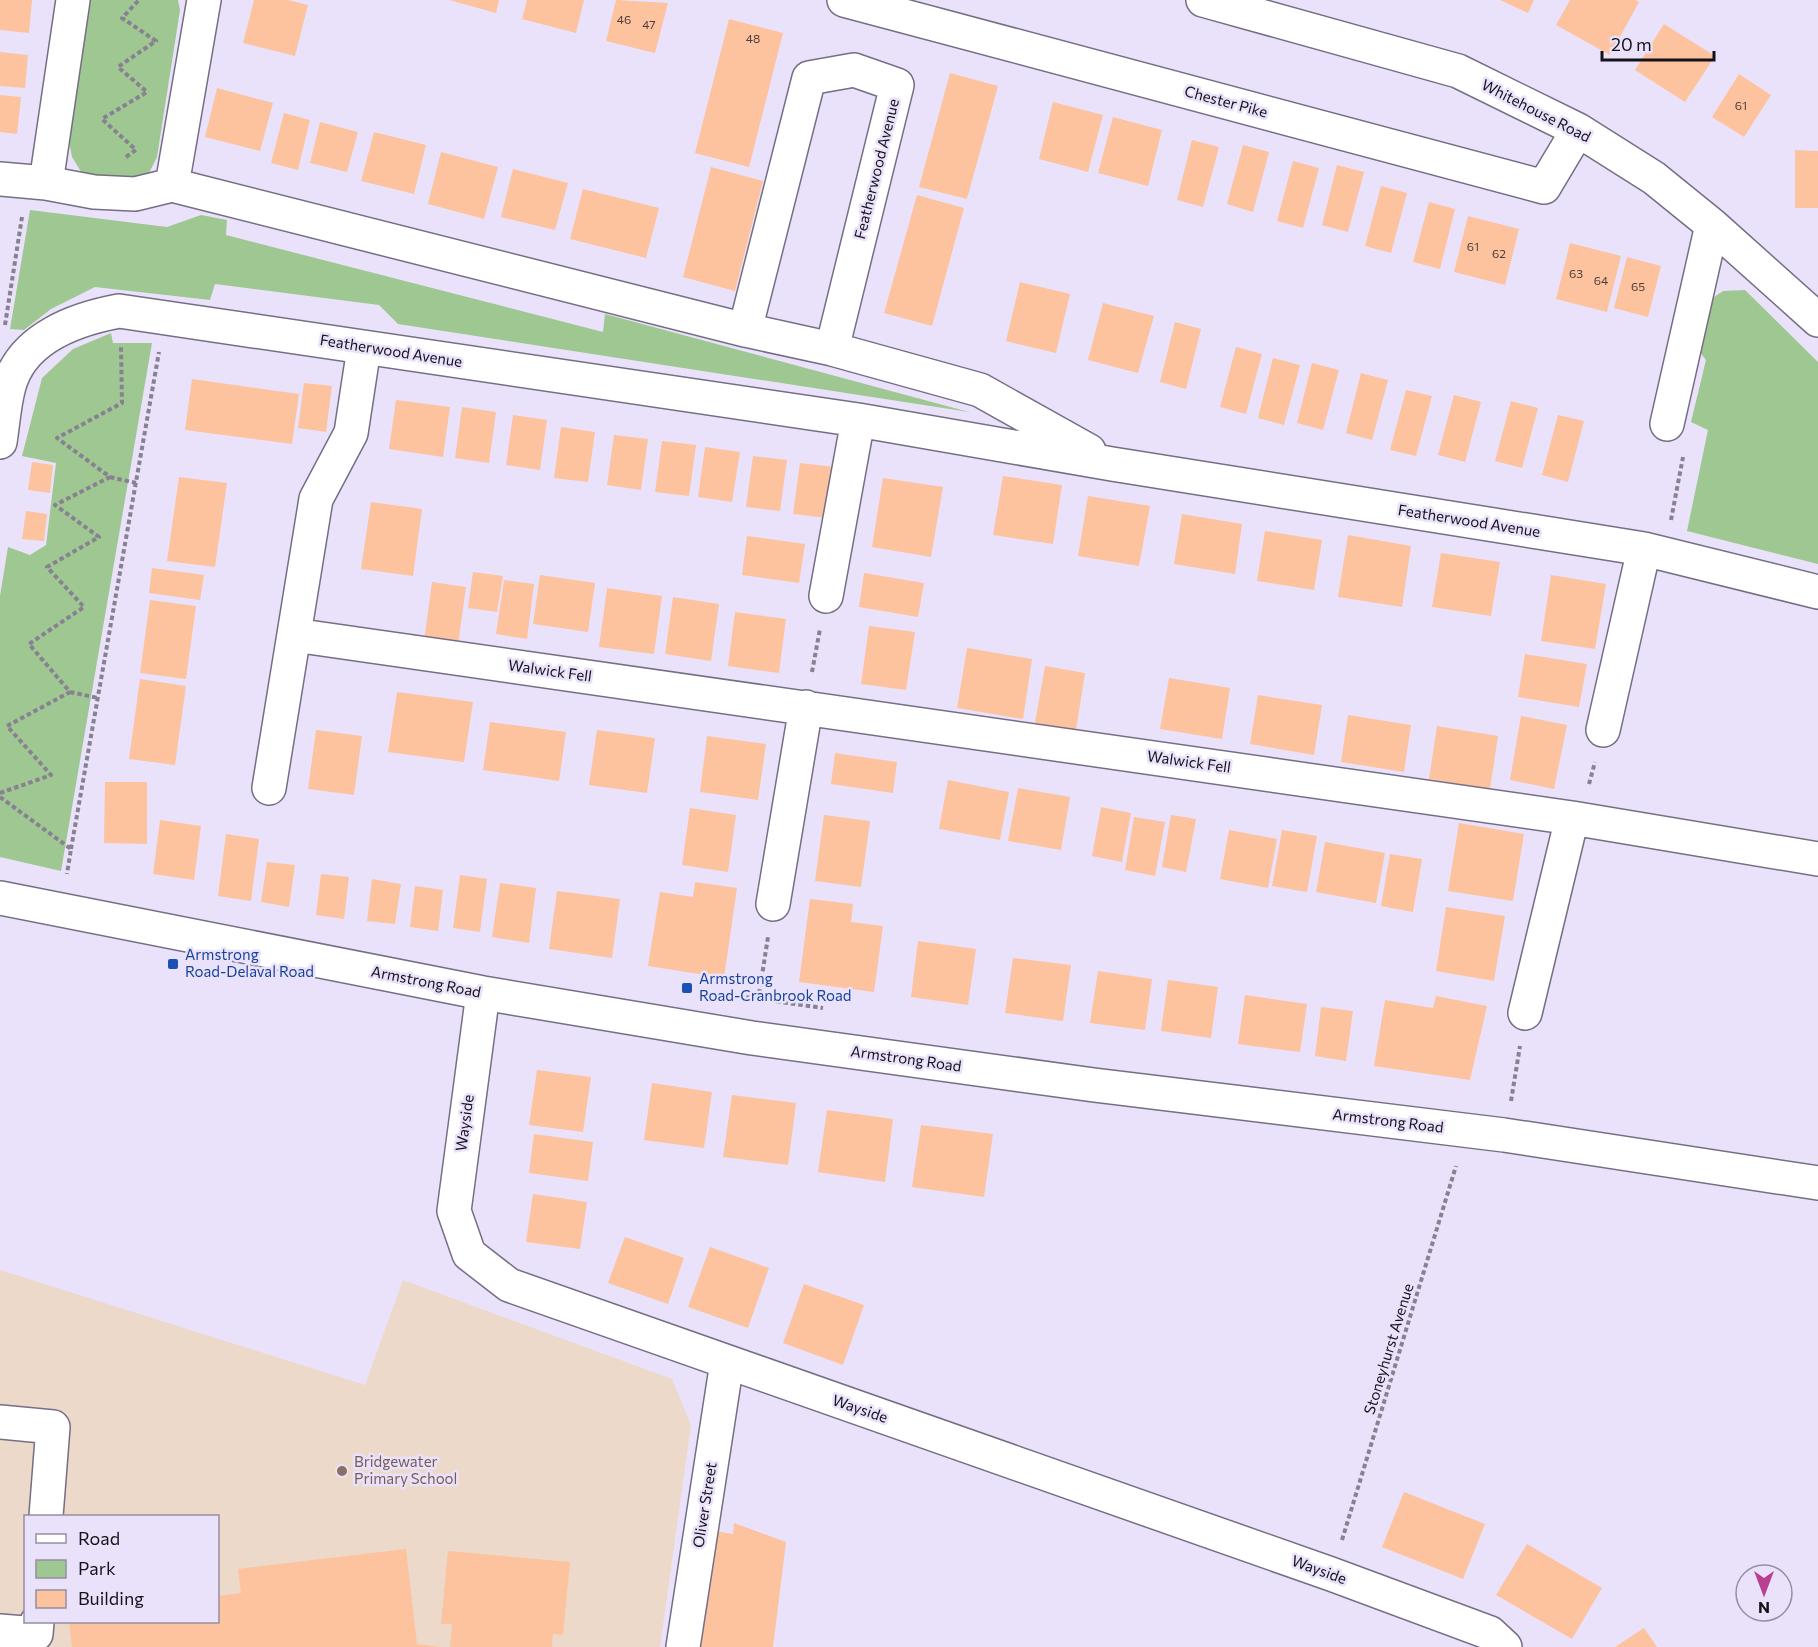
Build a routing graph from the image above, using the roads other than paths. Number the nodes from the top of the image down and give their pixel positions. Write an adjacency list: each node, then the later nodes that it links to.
1 (73, 0): 7 (street)
2 (204, 0): 8 (street)
3 (844, 0): 5 (street, Chester Pike)
4 (1203, 0): 5 (street, Whitehouse Road)
5 (1578, 130): 9 (street, Whitehouse Road)
6 (0, 179): 7 (street, Featherwood Avenue)
7 (46, 183): 8 (street, Featherwood Avenue)
8 (172, 185): 11 (street, Featherwood Avenue)
9 (1712, 225): 10 (street, Whitehouse Road); 15 (street)
10 (1817, 318)
11 (745, 330): 13 (street, Featherwood Avenue); 13 (street, Featherwood Avenue)
12 (364, 348): 14 (street, Featherwood Avenue); 16 (street, Featherwood Avenue); 21 (street)
13 (832, 350): 17 (street, Featherwood Avenue)
14 (858, 420): 17 (street, Featherwood Avenue); 20 (street)
15 (1667, 424)
16 (0, 442)
17 (1112, 464): 18 (street, Featherwood Avenue)
18 (1644, 549): 19 (street, Featherwood Avenue); 23 (street)
19 (1818, 591)
20 (826, 596)
21 (294, 635): 22 (street, Walwick Fell); 24 (street)
22 (806, 707): 25 (street, Walwick Fell); 28 (street)
23 (1603, 730)
24 (269, 788)
25 (1581, 819): 26 (street, Walwick Fell); 30 (street)
26 (1818, 859)
27 (0, 898): 29 (street, Armstrong Road)
28 (773, 904)
29 (483, 993): 31 (street, Armstrong Road); 32 (street, Wayside)
30 (1525, 1013)
31 (1818, 1183)
32 (727, 1362): 37 (street, Oliver Street); 38 (street, Wayside)
33 (0, 1422): 34 (street)
34 (46, 1515)
35 (37, 1623): 36 (street)
36 (0, 1631)
37 (683, 1647)
38 (1505, 1647)

